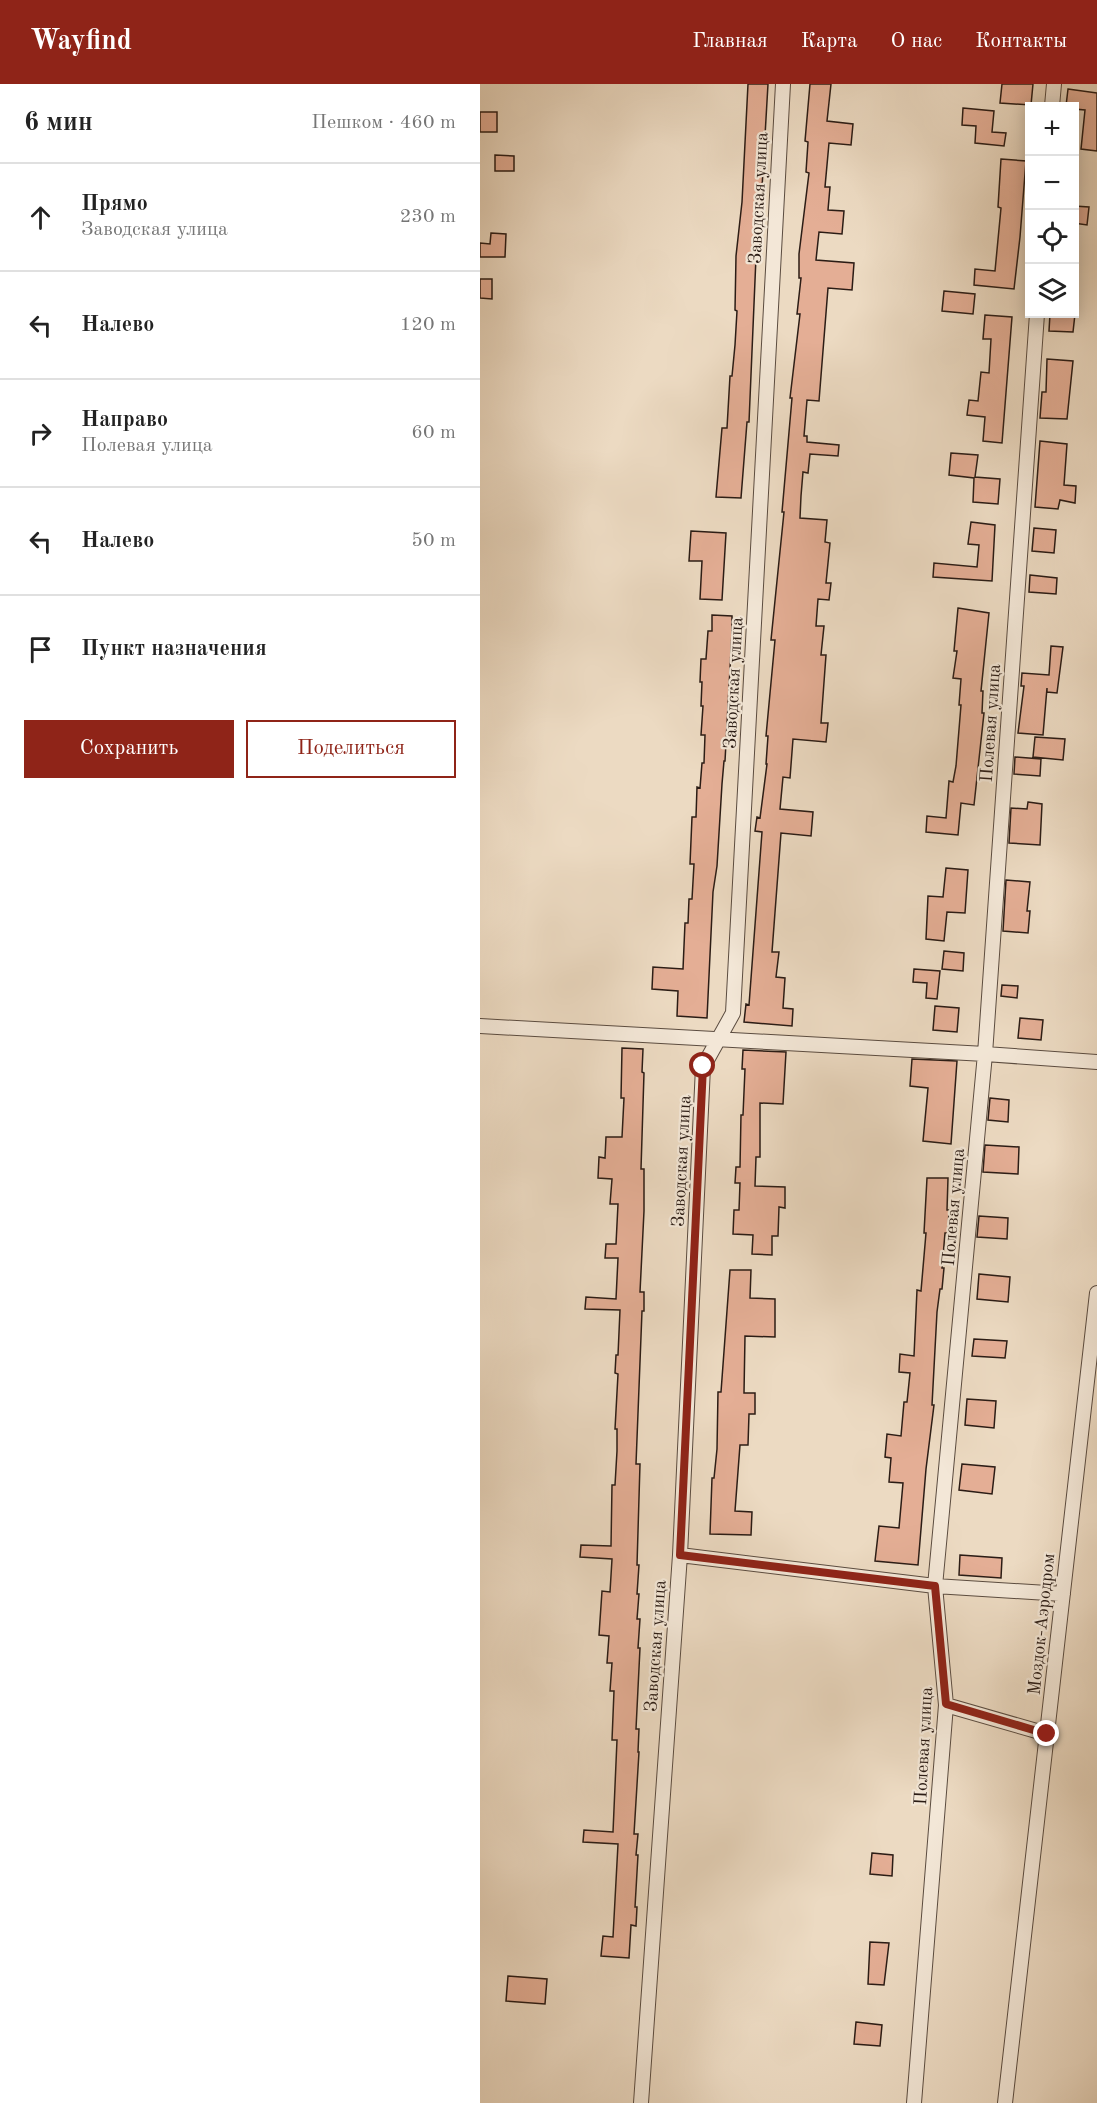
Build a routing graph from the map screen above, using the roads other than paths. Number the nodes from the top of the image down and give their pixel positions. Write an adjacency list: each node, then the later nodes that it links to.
1 (783, 84): 6 (street, Заводская улица)
2 (1054, 84): 3 (street)
3 (1052, 102)
4 (1037, 318): 7 (street, Полевая улица)
5 (480, 1026): 6 (street)
6 (719, 1039): 7 (street); 10 (street, Заводская улица)
7 (985, 1054): 8 (street); 11 (street, Полевая улица)
8 (1097, 1062)
9 (1097, 1293): 12 (street, Моздок-Аэродром)
10 (680, 1555): 11 (street); 15 (street, Заводская улица)
11 (935, 1586): 12 (street); 13 (street, Полевая улица)
12 (1063, 1594): 14 (street, Моздок-Аэродром)
13 (946, 1704): 14 (street); 16 (street, Полевая улица)
14 (1047, 1734): 17 (street, Моздок-Аэродром)
15 (640, 2103)
16 (914, 2103)
17 (1005, 2103)

